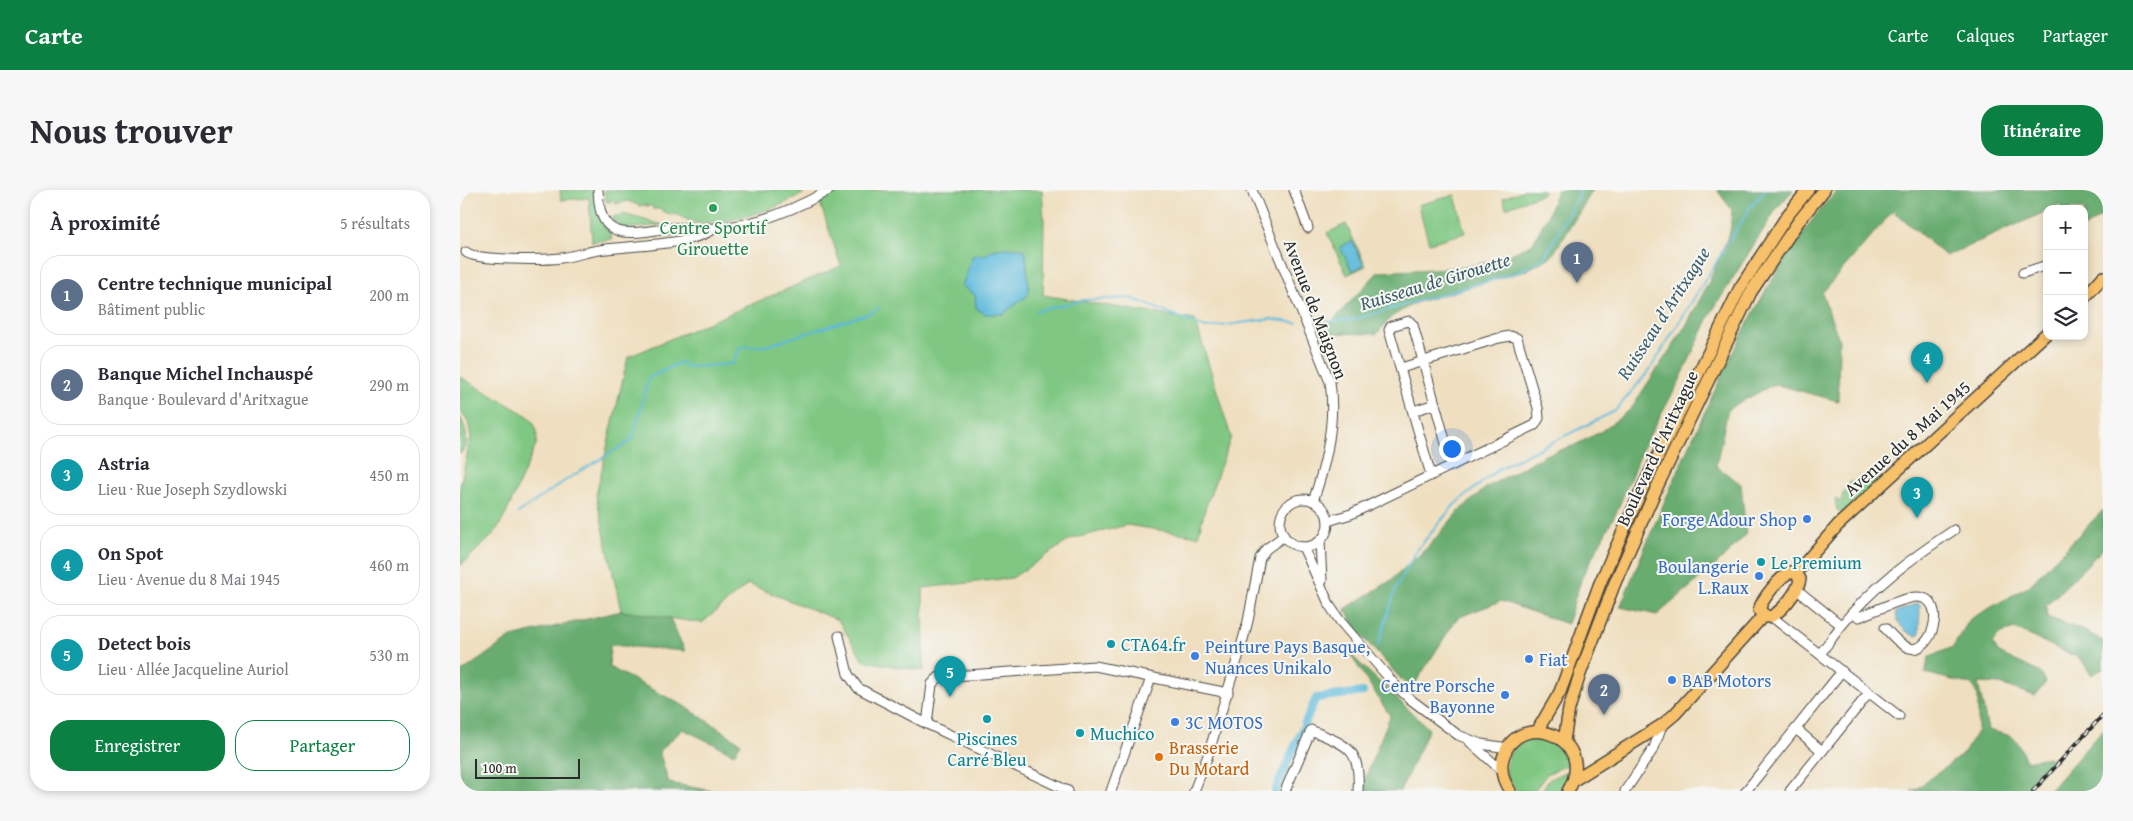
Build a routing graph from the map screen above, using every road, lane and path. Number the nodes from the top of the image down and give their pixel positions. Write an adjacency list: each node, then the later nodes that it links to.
1 (598, 190): 7 (street)
2 (829, 190): 7 (street)
3 (1252, 190): 21 (street, Avenue de Maignon)
4 (1294, 190): 8 (street)
5 (1808, 190): 44 (main road, Boulevard d'Aritxague)
6 (1824, 190): 46 (main road, Boulevard d'Aritxague)
7 (716, 228): 9 (street)
8 (1308, 228)
9 (466, 252)
10 (2043, 266): 11 (street)
11 (2023, 273)
12 (2103, 279): 13 (main road)
13 (2087, 295)
14 (2043, 337): 27 (main road, Avenue du 8 Mai 1945)
15 (1423, 361): 16 (street); 16 (street); 17 (street); 19 (street)
16 (1401, 368): 18 (street)
17 (1435, 404): 18 (street); 19 (street)
18 (1413, 411): 20 (street)
19 (1452, 465): 20 (street)
20 (1430, 475): 22 (street)
21 (1313, 501): 22 (street); 24 (street)
22 (1328, 521): 25 (street)
23 (1954, 530): 30 (street)
24 (1284, 536): 26 (street); 39 (street)
25 (1320, 541): 26 (street); 29 (street)
26 (1303, 547): 29 (street)
27 (1796, 573): 28 (main road); 31 (main road, Avenue du 8 Mai 1945)
28 (1798, 588): 31 (main road); 32 (street)
29 (1324, 591): 45 (street)
30 (1853, 613): 32 (street); 33 (street)
31 (1768, 616): 35 (street); 42 (main road)
32 (1842, 625): 35 (street)
33 (1885, 628)
34 (839, 636): 41 (street)
35 (1820, 654): 36 (street)
36 (1842, 671): 38 (street); 43 (street)
37 (1151, 678): 39 (street); 41 (street); 54 (street)
38 (1869, 692): 40 (street); 49 (street)
39 (1228, 693): 55 (street)
40 (1899, 716)
41 (927, 724): 53 (street)
42 (1662, 725): 47 (main road); 60 (street)
43 (1796, 729): 49 (street); 61 (street)
44 (1539, 731): 46 (main road); 48 (main road)
45 (1466, 739): 48 (street); 51 (street)
46 (1564, 741): 50 (main road)
47 (1634, 742): 50 (main road); 52 (main road)
48 (1508, 748): 51 (main road)
49 (1822, 751): 62 (street)
50 (1574, 757): 52 (main road)
51 (1502, 771): 58 (main road)
52 (1574, 780): 59 (main road)
53 (1068, 791)
54 (1111, 791)
55 (1194, 791)
56 (1285, 791): 57 (street)
57 (1358, 791)
58 (1510, 791)
59 (1568, 791)
60 (1625, 791)
61 (1746, 791)
62 (1790, 791)

